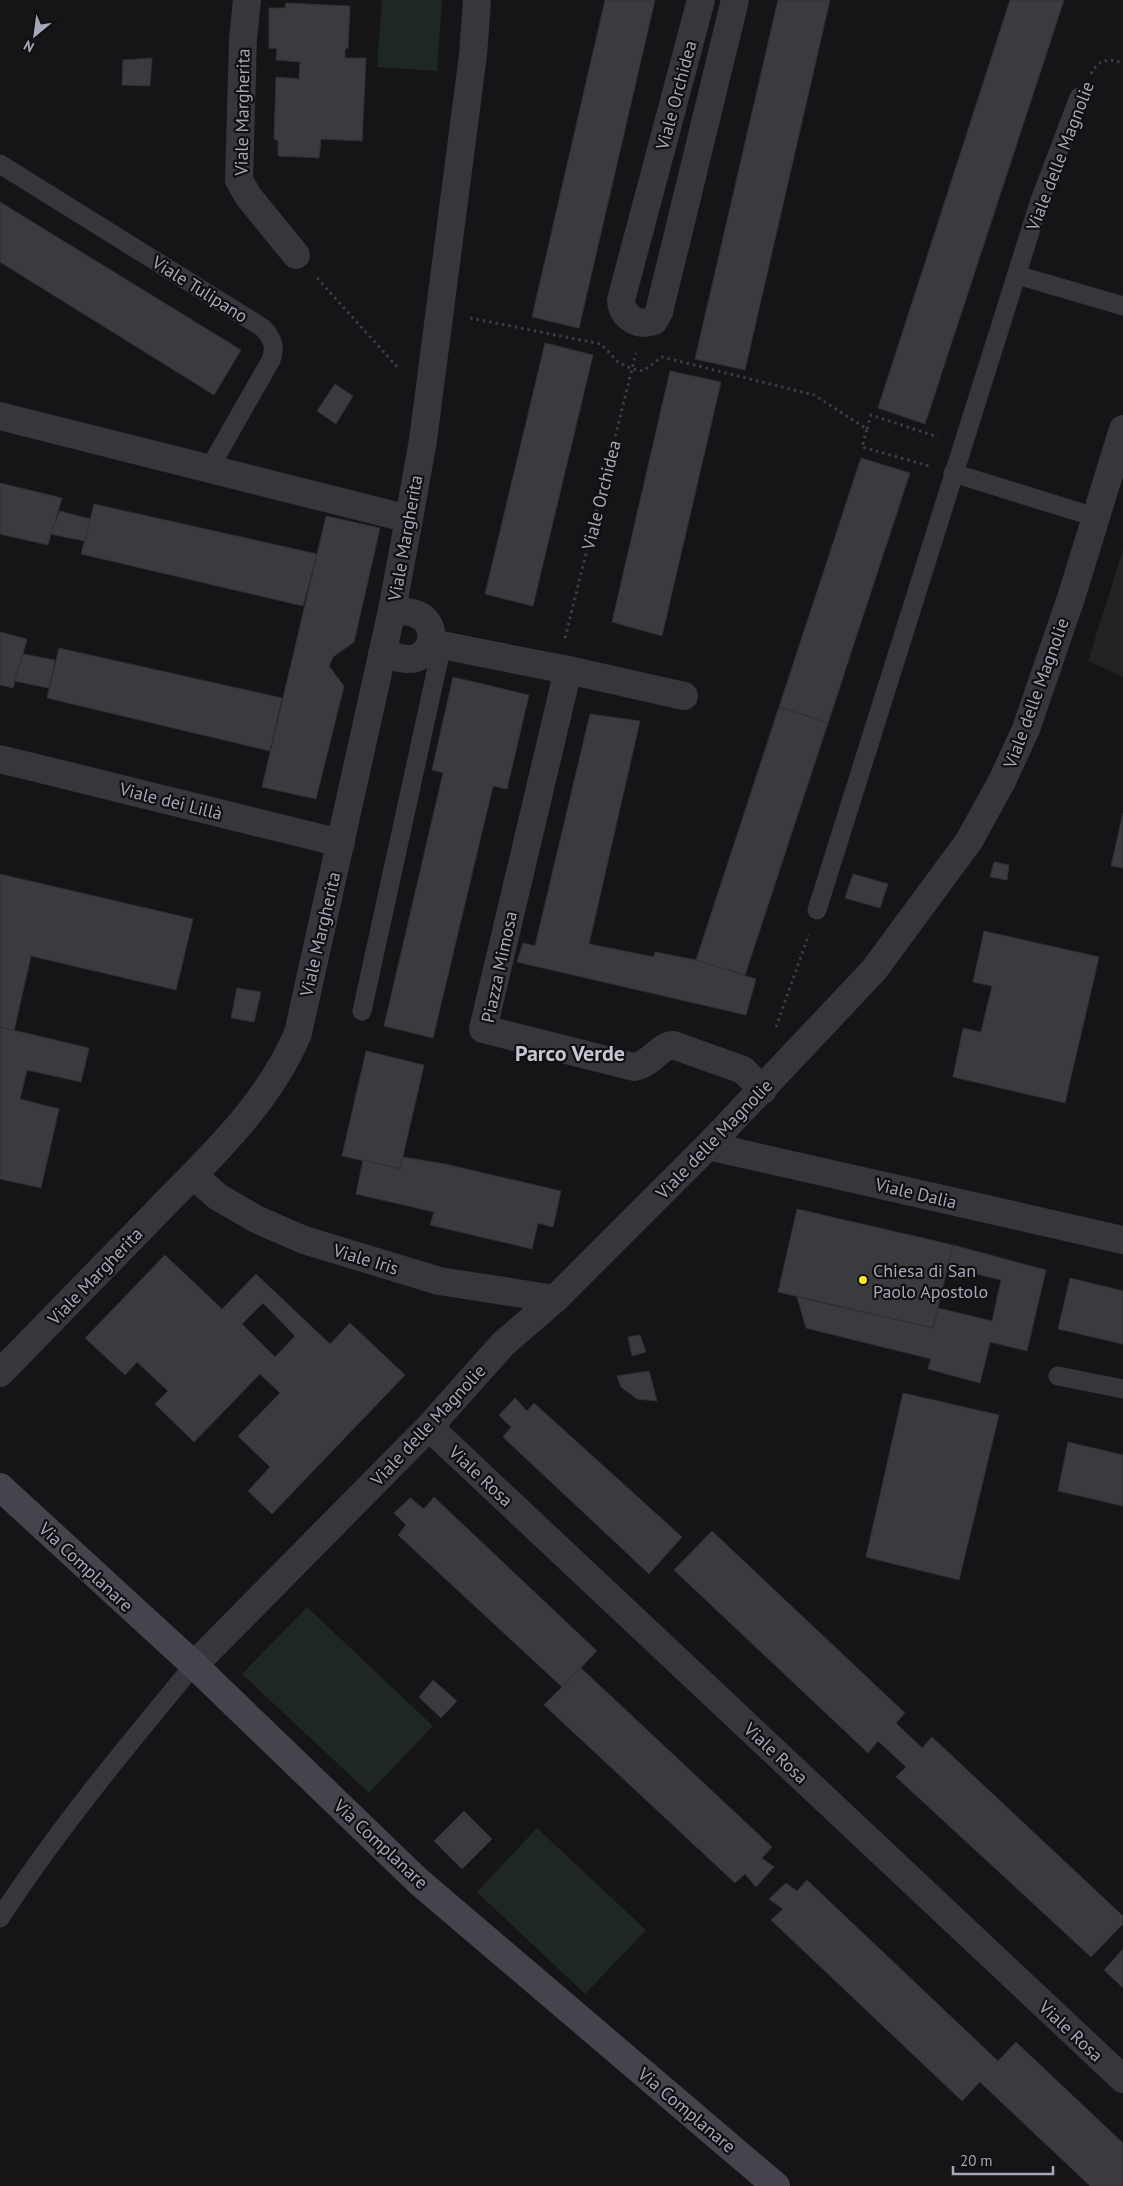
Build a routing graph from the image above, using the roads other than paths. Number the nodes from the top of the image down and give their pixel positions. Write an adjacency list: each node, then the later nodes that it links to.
1 (248, 0): 7 (street, Viale Margherita)
2 (477, 0): 15 (street, Viale Margherita)
3 (701, 0): 4 (street, Viale Orchidea)
4 (735, 0)
5 (1079, 97): 8 (lane, Viale delle Magnolie)
6 (0, 164): 12 (lane, Viale Tulipano)
7 (296, 255)
8 (1018, 275): 9 (lane); 13 (lane, Viale delle Magnolie)
9 (1123, 306)
10 (0, 416): 12 (street)
11 (1123, 429): 14 (street, Viale delle Magnolie)
12 (209, 469): 15 (street)
13 (954, 473): 14 (lane); 23 (lane, Viale delle Magnolie)
14 (1095, 517): 25 (street, Viale delle Magnolie)
15 (409, 519): 16 (street, Viale Margherita)
16 (392, 610): 17 (street); 18 (street, Viale Margherita)
17 (437, 644): 18 (street); 19 (street); 24 (lane)
18 (382, 654): 22 (street, Viale Margherita)
19 (563, 669): 20 (street); 25 (street, Piazza Mimosa)
20 (684, 696)
21 (0, 759): 22 (street, Viale dei Lillà)
22 (341, 843): 27 (street, Viale Margherita)
23 (817, 910)
24 (362, 1011)
25 (763, 1090): 26 (street, Viale delle Magnolie)
26 (708, 1146): 28 (street, Viale Dalia); 29 (street, Viale delle Magnolie)
27 (193, 1175): 29 (street, Viale Iris); 30 (street, Viale Margherita)
28 (1123, 1240)
29 (555, 1299): 33 (street, Viale delle Magnolie)
30 (0, 1373)
31 (1058, 1376): 32 (lane)
32 (1123, 1389)
33 (429, 1428): 35 (street, Viale delle Magnolie); 37 (street, Viale Rosa)
34 (0, 1488): 35 (main road, Via Complanare)
35 (194, 1665): 36 (lane); 38 (main road, Via Complanare)
36 (0, 1918)
37 (1123, 2079)
38 (776, 2186)

